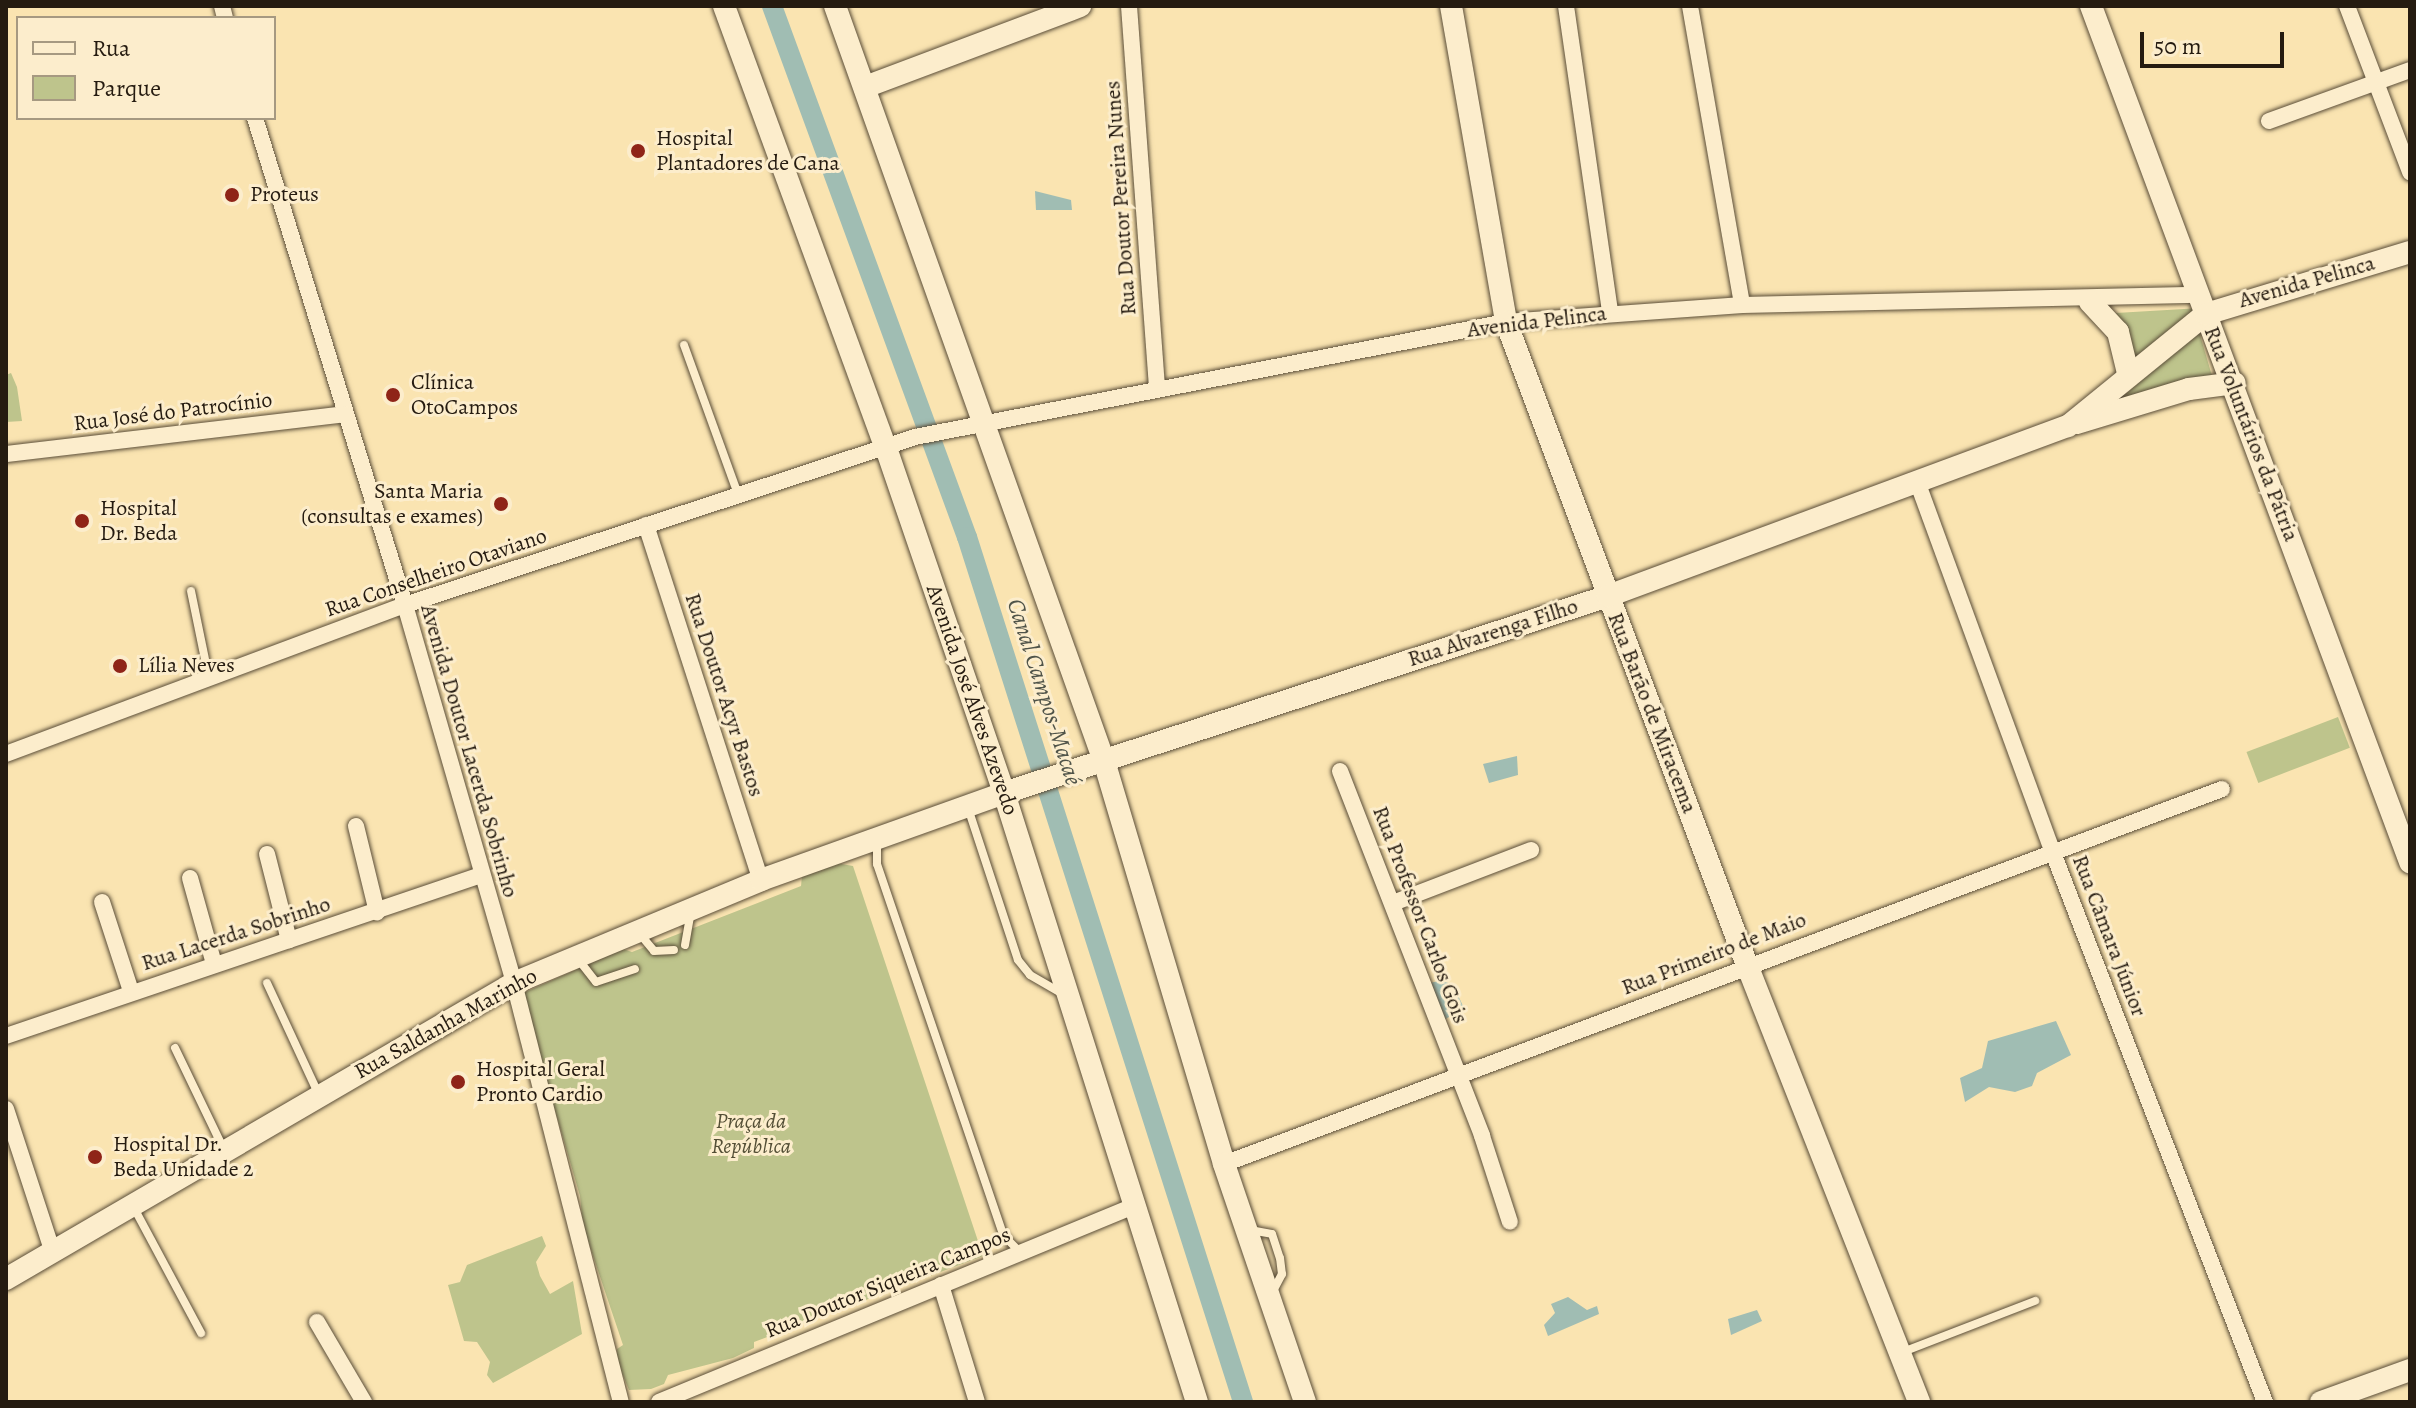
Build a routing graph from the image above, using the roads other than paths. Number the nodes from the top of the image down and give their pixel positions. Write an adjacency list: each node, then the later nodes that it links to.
1 (724, 6): 29 (main road, Avenida José Alves Azevedo)
2 (835, 6): 12 (main road)
3 (1080, 6): 12 (main road)
4 (1129, 6): 25 (street, Rua Doutor Pereira Nunes)
5 (1451, 6): 21 (main road, Rua Barão de Miracema)
6 (1566, 6): 20 (street)
7 (1690, 6): 19 (street)
8 (2091, 6): 18 (main road, Rua Voluntários da Pátria)
9 (2347, 6): 11 (street)
10 (2410, 70): 11 (street)
11 (2377, 83): 14 (street); 15 (street)
12 (865, 87): 27 (main road)
13 (256, 120): 26 (street, Avenida Doutor Lacerda Sobrinho)
14 (2269, 121)
15 (2410, 172)
16 (2410, 252): 18 (main road, Avenida Pelinca)
17 (2090, 302): 18 (street, Avenida Pelinca); 19 (street, Avenida Pelinca); 23 (main road)
18 (2202, 304): 23 (main road, Rua Alvarenga Filho); 24 (main road, Rua Voluntários da Pátria)
19 (1742, 305): 20 (street, Avenida Pelinca)
20 (1610, 313): 21 (street, Avenida Pelinca)
21 (1506, 322): 25 (street, Avenida Pelinca); 35 (main road, Rua Barão de Miracema)
22 (684, 345): 32 (lane)
23 (2128, 373): 28 (main road, Rua Alvarenga Filho)
24 (2235, 383): 28 (main road, Rua Alvarenga Filho); 49 (main road, Rua Voluntários da Pátria)
25 (1157, 387): 27 (street, Avenida Pelinca)
26 (345, 414): 30 (street, Rua José do Patrocínio); 36 (street, Avenida Doutor Lacerda Sobrinho)
27 (987, 423): 29 (street, Avenida Pelinca); 39 (main road)
28 (2068, 426): 31 (main road, Rua Alvarenga Filho)
29 (885, 445): 32 (street, Rua Conselheiro Otaviano); 42 (main road, Avenida José Alves Azevedo)
30 (6, 454)
31 (1918, 484): 35 (main road, Rua Alvarenga Filho); 47 (street, Rua Câmara Júnior)
32 (738, 494): 33 (street, Rua Conselheiro Otaviano)
33 (646, 525): 36 (street, Rua Conselheiro Otaviano); 52 (street, Rua Doutor Acyr Bastos)
34 (191, 591): 37 (lane)
35 (1608, 596): 39 (main road, Rua Alvarenga Filho); 63 (main road, Rua Barão de Miracema)
36 (405, 605): 37 (street, Rua Conselheiro Otaviano); 50 (street, Avenida Doutor Lacerda Sobrinho)
37 (209, 680): 38 (street, Rua Conselheiro Otaviano)
38 (6, 754)
39 (1104, 761): 42 (main road, Rua Alvarenga Filho); 75 (main road)
40 (1340, 771): 54 (street, Rua Professor Carlos Gois)
41 (2222, 789): 47 (street, Rua Primeiro de Maio)
42 (1004, 793): 43 (main road, Rua Saldanha Marinho); 68 (main road, Avenida José Alves Azevedo)
43 (968, 807): 45 (main road, Rua Saldanha Marinho); 68 (lane)
44 (356, 826): 56 (street)
45 (879, 838): 52 (main road, Rua Saldanha Marinho); 80 (lane)
46 (1531, 850): 54 (street)
47 (2052, 850): 63 (street, Rua Primeiro de Maio); 95 (street, Rua Câmara Júnior)
48 (267, 854): 58 (street)
49 (2410, 862)
50 (481, 875): 56 (street, Rua Lacerda Sobrinho); 66 (street, Avenida Doutor Lacerda Sobrinho)
51 (190, 878): 62 (street)
52 (761, 880): 55 (main road, Rua Saldanha Marinho)
53 (102, 902): 67 (street)
54 (1393, 903): 71 (street, Rua Professor Carlos Gois)
55 (691, 909): 57 (main road, Rua Saldanha Marinho); 59 (lane)
56 (377, 912): 58 (street, Rua Lacerda Sobrinho)
57 (638, 931): 60 (lane); 61 (main road, Rua Saldanha Marinho)
58 (289, 940): 62 (street, Rua Lacerda Sobrinho)
59 (685, 945)
60 (674, 950)
61 (575, 957): 64 (lane); 66 (main road, Rua Saldanha Marinho)
62 (214, 964): 67 (street, Rua Lacerda Sobrinho)
63 (1747, 965): 71 (street, Rua Primeiro de Maio); 86 (main road, Rua Barão de Miracema)
64 (635, 969)
65 (267, 983): 72 (lane)
66 (514, 983): 72 (main road, Rua Saldanha Marinho); 89 (street, Avenida Doutor Lacerda Sobrinho)
67 (131, 991): 69 (street, Rua Lacerda Sobrinho)
68 (1067, 996): 77 (main road, Avenida José Alves Azevedo)
69 (6, 1036)
70 (175, 1048): 74 (lane)
71 (1459, 1074): 75 (street, Rua Primeiro de Maio); 78 (street, Rua Professor Carlos Gois)
72 (319, 1096): 74 (main road, Rua Saldanha Marinho)
73 (6, 1109): 79 (street)
74 (224, 1151): 76 (main road, Rua Saldanha Marinho)
75 (1224, 1164): 93 (main road)
76 (131, 1203): 79 (main road, Rua Saldanha Marinho); 85 (lane)
77 (1134, 1206): 80 (street, Rua Doutor Siqueira Campos); 92 (main road, Avenida José Alves Azevedo)
78 (1510, 1222)
79 (52, 1250): 81 (main road, Rua Saldanha Marinho)
80 (1021, 1253): 82 (street, Rua Doutor Siqueira Campos)
81 (6, 1279)
82 (941, 1285): 90 (street, Rua Doutor Siqueira Campos); 91 (street)
83 (2035, 1301): 86 (lane)
84 (317, 1322): 88 (street)
85 (201, 1333)
86 (1900, 1353): 94 (main road, Rua Barão de Miracema)
87 (2410, 1370): 96 (main road)
88 (364, 1402)
89 (621, 1402)
90 (659, 1402)
91 (977, 1402)
92 (1197, 1402)
93 (1305, 1402)
94 (1919, 1402)
95 (2265, 1402)
96 (2321, 1402)

